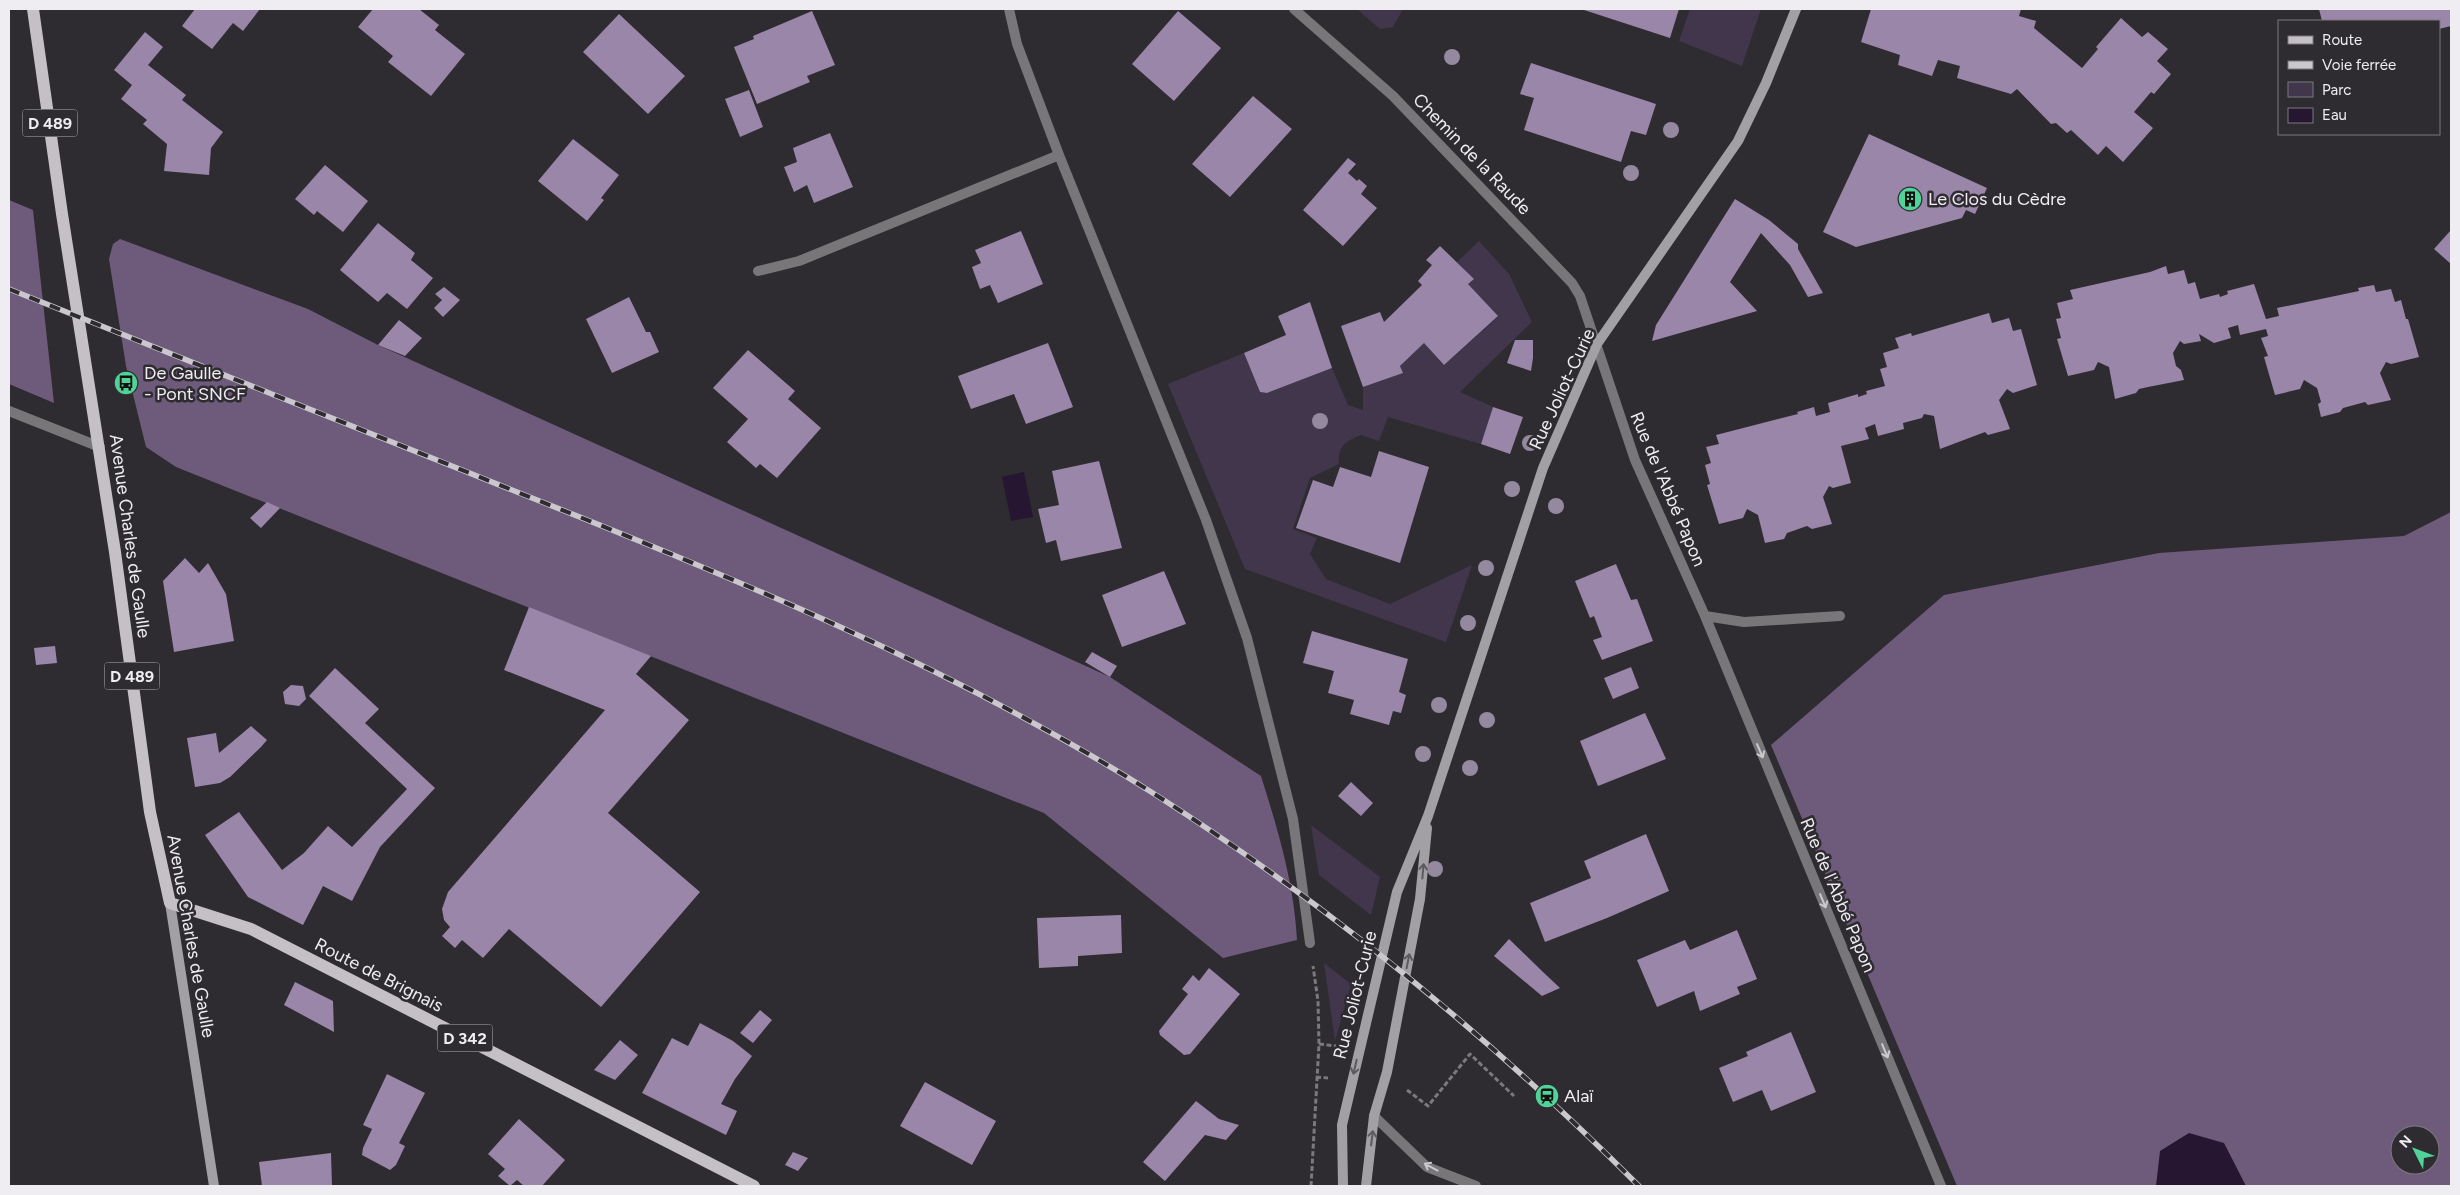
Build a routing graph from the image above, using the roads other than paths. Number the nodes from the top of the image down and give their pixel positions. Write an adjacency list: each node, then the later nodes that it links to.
1 (32, 9): 9 (main road, Avenue Charles de Gaulle / D 489)
2 (1009, 9): 5 (street)
3 (1294, 9): 7 (street, Chemin de la Raude)
4 (1796, 9): 7 (main road, Rue Joliot-Curie)
5 (1059, 155): 6 (street); 14 (street)
6 (758, 271)
7 (1597, 344): 10 (street, Rue de l'Abbé Papon); 12 (main road, Rue Joliot-Curie)
8 (9, 411): 9 (street)
9 (100, 447): 13 (main road, Avenue Charles de Gaulle / D 489)
10 (1705, 616): 11 (street); 21 (street, Rue de l'Abbé Papon, one-way to 21)
11 (1840, 616)
12 (1428, 816): 15 (main road, Rue Joliot-Curie, one-way to 12); 18 (main road, Rue Joliot-Curie, one-way to 18)
13 (170, 903): 16 (main road, Avenue Charles de Gaulle / D 489); 17 (main road, Route de Brignais / D 342)
14 (1310, 943)
15 (1374, 1116): 19 (main road, Rue Joliot-Curie, one-way to 15); 20 (street, one-way to 15)
16 (214, 1186)
17 (754, 1186)
18 (1343, 1186)
19 (1366, 1186)
20 (1476, 1186)
21 (1941, 1186)

